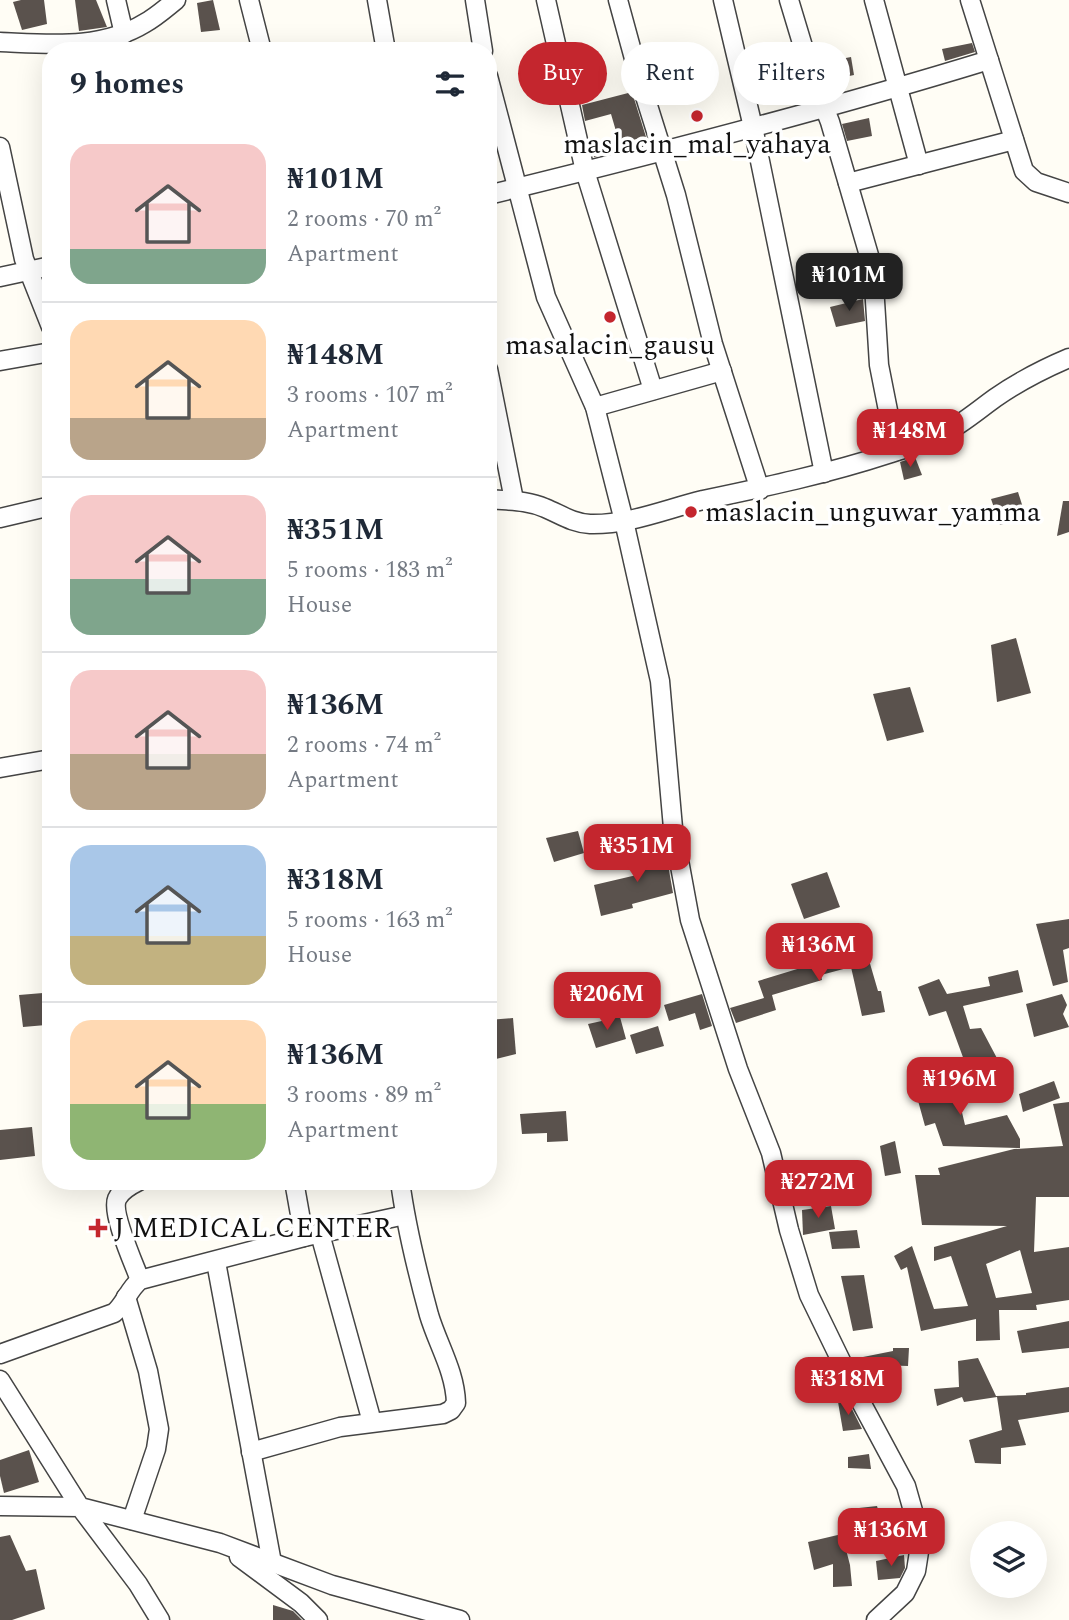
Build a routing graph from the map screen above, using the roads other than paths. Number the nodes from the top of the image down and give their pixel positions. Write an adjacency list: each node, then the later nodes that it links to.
1 (116, 0): 12 (street)
2 (176, 0): 12 (street)
3 (249, 0): 15 (street)
4 (377, 0): 16 (street)
5 (475, 0): 17 (street)
6 (546, 0): 28 (street)
7 (618, 0): 26 (street)
8 (723, 0): 23 (street)
9 (789, 0): 21 (street)
10 (874, 0): 20 (street)
11 (970, 0): 19 (street)
12 (124, 34): 14 (street)
13 (0, 42): 18 (street)
14 (84, 42)
15 (260, 42)
16 (384, 42)
17 (482, 42)
18 (42, 43)
19 (989, 60): 20 (street); 24 (street)
20 (898, 88): 21 (street); 27 (street)
21 (824, 106): 23 (street); 29 (street)
22 (497, 108): 30 (street)
23 (753, 127): 26 (street); 45 (street)
24 (1014, 140): 27 (street); 32 (street)
25 (0, 147): 34 (street)
26 (663, 153): 28 (street); 40 (street)
27 (919, 165): 29 (street)
28 (585, 172): 30 (street); 41 (street)
29 (848, 183): 44 (street)
30 (519, 187): 31 (street); 42 (street)
31 (497, 193)
32 (1069, 193)
33 (42, 268): 34 (street)
34 (28, 270): 35 (street); 36 (street)
35 (0, 277)
36 (42, 305)
37 (42, 354): 39 (street)
38 (1069, 358): 44 (street)
39 (0, 361)
40 (722, 371): 41 (street); 46 (street)
41 (653, 390): 42 (street)
42 (595, 407): 51 (street)
43 (497, 414): 48 (street)
44 (896, 451): 45 (street)
45 (824, 472): 46 (street)
46 (760, 490): 51 (street)
47 (497, 499): 48 (street)
48 (514, 500): 51 (street)
49 (42, 508): 50 (street)
50 (0, 518)
51 (624, 521): 76 (street)
52 (42, 761): 53 (street)
53 (0, 768)
54 (124, 1190): 60 (street)
55 (297, 1190): 58 (street)
56 (401, 1190): 57 (street)
57 (405, 1215): 58 (street); 64 (street)
58 (312, 1235): 59 (street); 64 (street)
59 (216, 1262): 60 (street); 65 (street)
60 (139, 1280): 61 (street)
61 (126, 1297): 62 (street); 68 (street)
62 (0, 1354)
63 (0, 1380): 67 (street)
64 (372, 1422): 65 (street)
65 (251, 1452): 70 (street)
66 (0, 1506): 67 (street)
67 (80, 1507): 68 (street); 72 (street)
68 (132, 1520): 69 (street)
69 (220, 1543): 70 (street); 71 (street)
70 (272, 1563): 75 (street)
71 (301, 1603): 73 (street); 74 (street)
72 (160, 1620)
73 (318, 1620)
74 (334, 1620)
75 (460, 1620)
76 (876, 1620)

